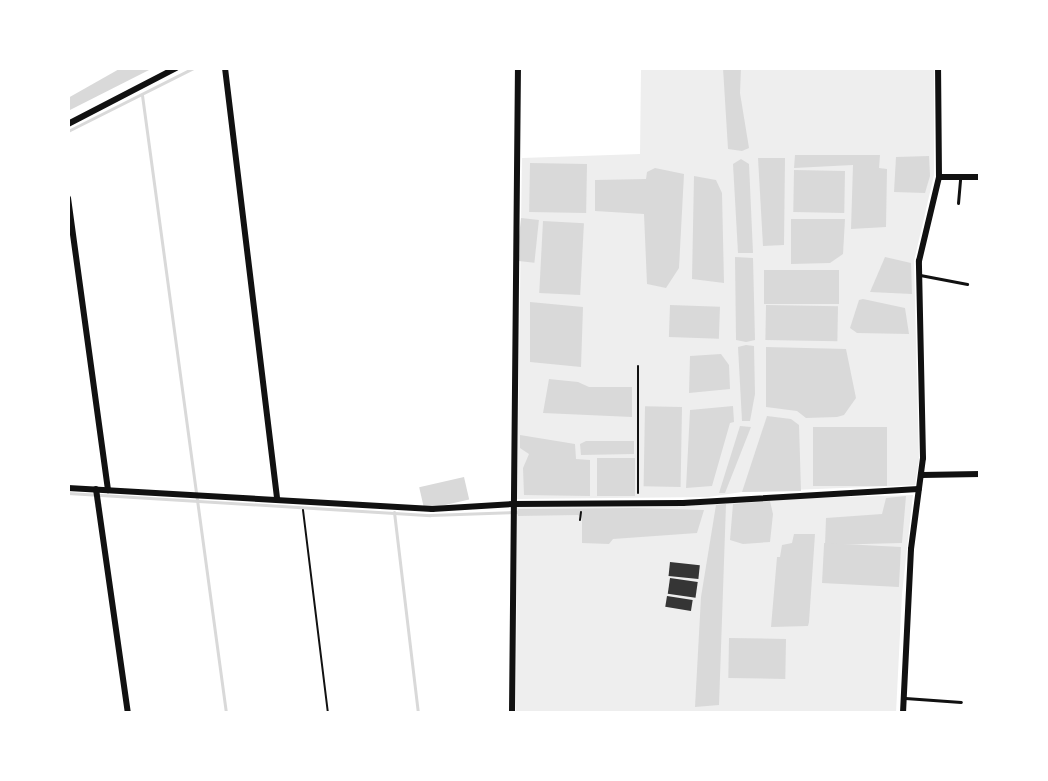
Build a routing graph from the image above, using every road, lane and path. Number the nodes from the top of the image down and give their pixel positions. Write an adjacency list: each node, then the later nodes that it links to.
1 (176, 68): 5 (street)
2 (225, 68): 20 (street)
3 (518, 68): 23 (street)
4 (938, 68): 6 (street)
5 (68, 124)
6 (939, 177): 7 (street); 11 (street)
7 (960, 177): 8 (street); 10 (lane)
8 (980, 177)
9 (68, 198): 19 (street)
10 (958, 203)
11 (918, 275): 12 (lane); 15 (street)
12 (967, 284)
13 (638, 366): 22 (path)
14 (980, 474): 15 (street)
15 (922, 475): 18 (street)
16 (68, 488): 17 (street)
17 (96, 489): 19 (street); 26 (street)
18 (919, 489): 22 (street); 24 (street)
19 (108, 490): 20 (street)
20 (277, 499): 21 (street)
21 (302, 501): 23 (street); 27 (path)
22 (638, 503): 23 (street)
23 (513, 504): 28 (street)
24 (904, 698): 25 (lane); 29 (street)
25 (961, 702)
26 (128, 713)
27 (328, 713)
28 (512, 713)
29 (903, 713)

